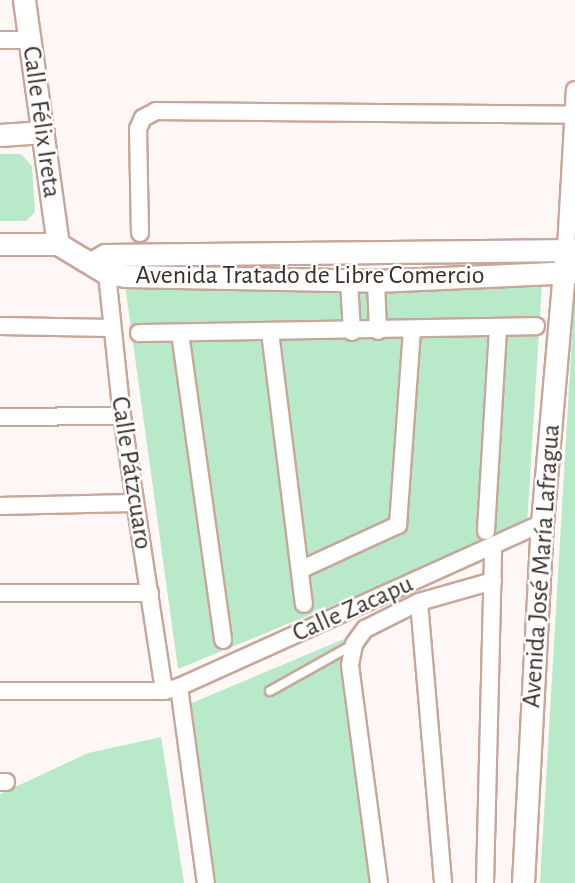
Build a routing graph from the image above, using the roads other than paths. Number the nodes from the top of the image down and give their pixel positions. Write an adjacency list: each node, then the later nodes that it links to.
1 (24, 0): 3 (street, Calle Félix Ireta)
2 (0, 40): 3 (street)
3 (30, 40): 6 (street, Calle Félix Ireta)
4 (575, 90): 5 (street)
5 (574, 114): 8 (street); 11 (street)
6 (43, 132): 7 (street); 10 (street, Calle Félix Ireta)
7 (0, 135)
8 (140, 233)
9 (0, 244): 10 (street)
10 (58, 244): 12 (street, Avenida Tratado de Libre Comercio)
11 (571, 249): 12 (street, Avenida Tratado de Libre Comercio); 13 (street, Avenida José María Lafragua)
12 (101, 263): 15 (street, Avenida Tratado de Libre Comercio); 18 (street, Calle Pátzcuaro)
13 (571, 273): 14 (street, Avenida Tratado de Libre Comercio); 30 (street, Avenida José María Lafragua)
14 (376, 281): 15 (street, Avenida Tratado de Libre Comercio); 21 (street)
15 (349, 282): 23 (street)
16 (0, 326): 18 (street)
17 (536, 326): 19 (street)
18 (110, 328): 27 (street, Calle Pátzcuaro)
19 (498, 328): 20 (street); 31 (street)
20 (412, 330): 21 (street); 32 (street)
21 (377, 331): 23 (street)
22 (270, 332): 23 (street); 25 (street); 32 (street)
23 (352, 332)
24 (139, 333): 25 (street)
25 (180, 333): 38 (street)
26 (0, 416): 27 (street)
27 (121, 416): 28 (street, Calle Pátzcuaro)
28 (135, 503): 29 (street); 35 (street, Calle Pátzcuaro)
29 (0, 506)
30 (542, 523): 31 (street, Calle Zacapu); 47 (street, Avenida José María Lafragua)
31 (490, 539): 33 (street); 40 (street, Calle Zacapu)
32 (300, 570): 37 (street)
33 (493, 582): 36 (street); 46 (street)
34 (0, 593): 35 (street)
35 (149, 593): 40 (street, Calle Pátzcuaro)
36 (419, 603): 39 (street); 45 (street)
37 (304, 604)
38 (223, 640)
39 (354, 644): 42 (lane); 44 (street)
40 (171, 689): 41 (street); 43 (street, Calle Pátzcuaro)
41 (0, 691)
42 (270, 691)
43 (206, 883)
44 (379, 883)
45 (443, 883)
46 (485, 883)
47 (523, 883)

